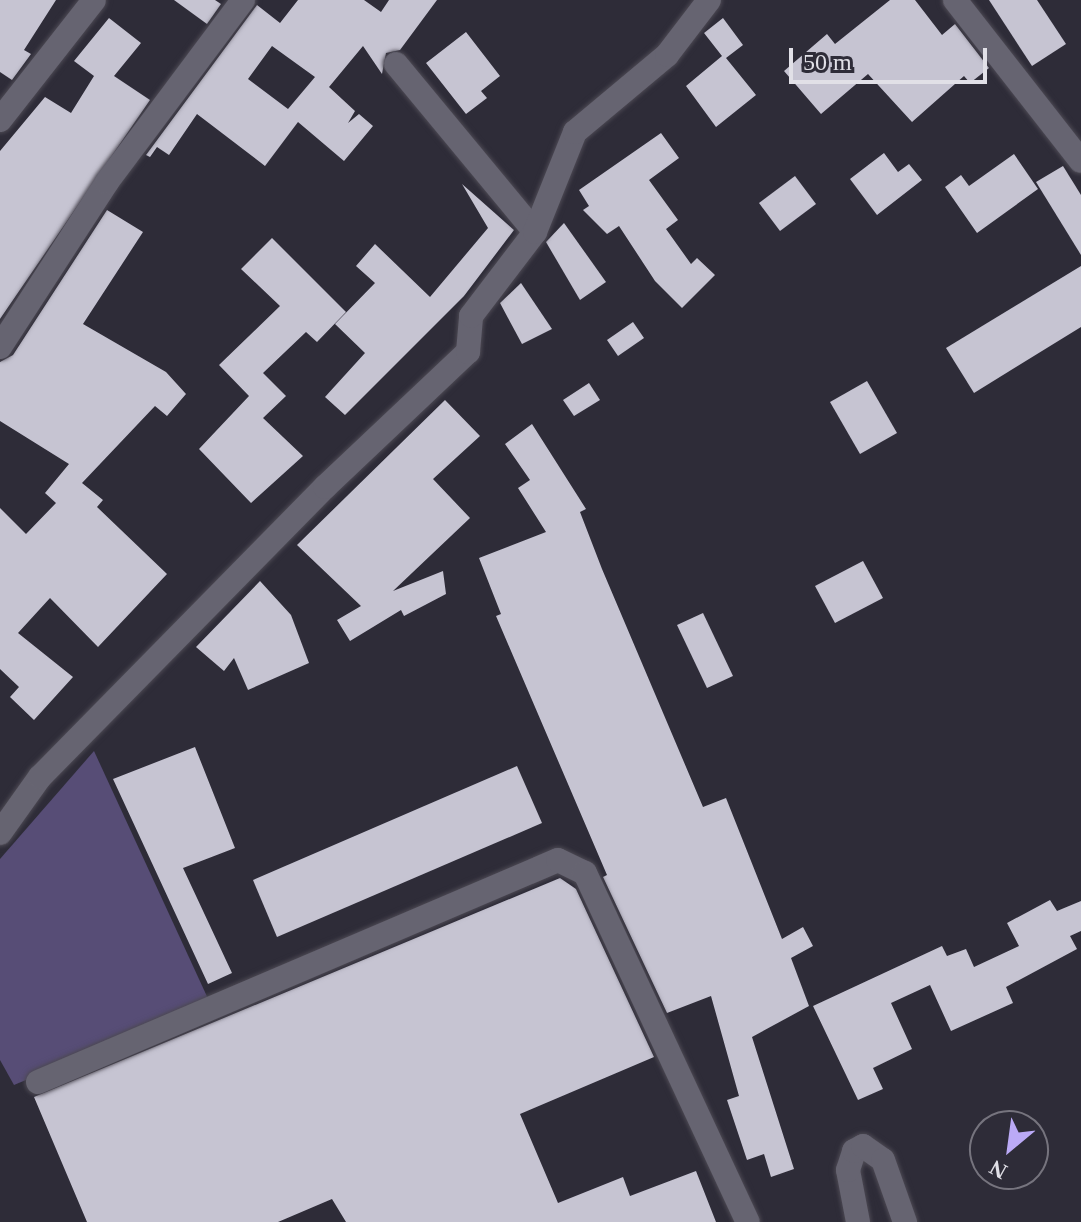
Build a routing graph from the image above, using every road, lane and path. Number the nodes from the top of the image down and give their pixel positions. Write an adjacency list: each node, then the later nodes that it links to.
1 (94, 0): 6 (street)
2 (243, 0): 9 (street)
3 (709, 0): 8 (street)
4 (955, 0): 7 (street)
5 (396, 64): 8 (street)
6 (0, 120)
7 (1081, 161)
8 (535, 232): 10 (street)
9 (0, 347)
10 (0, 833)
11 (38, 1082): 12 (street)
12 (748, 1222)
13 (858, 1222): 14 (street)
14 (905, 1222)

